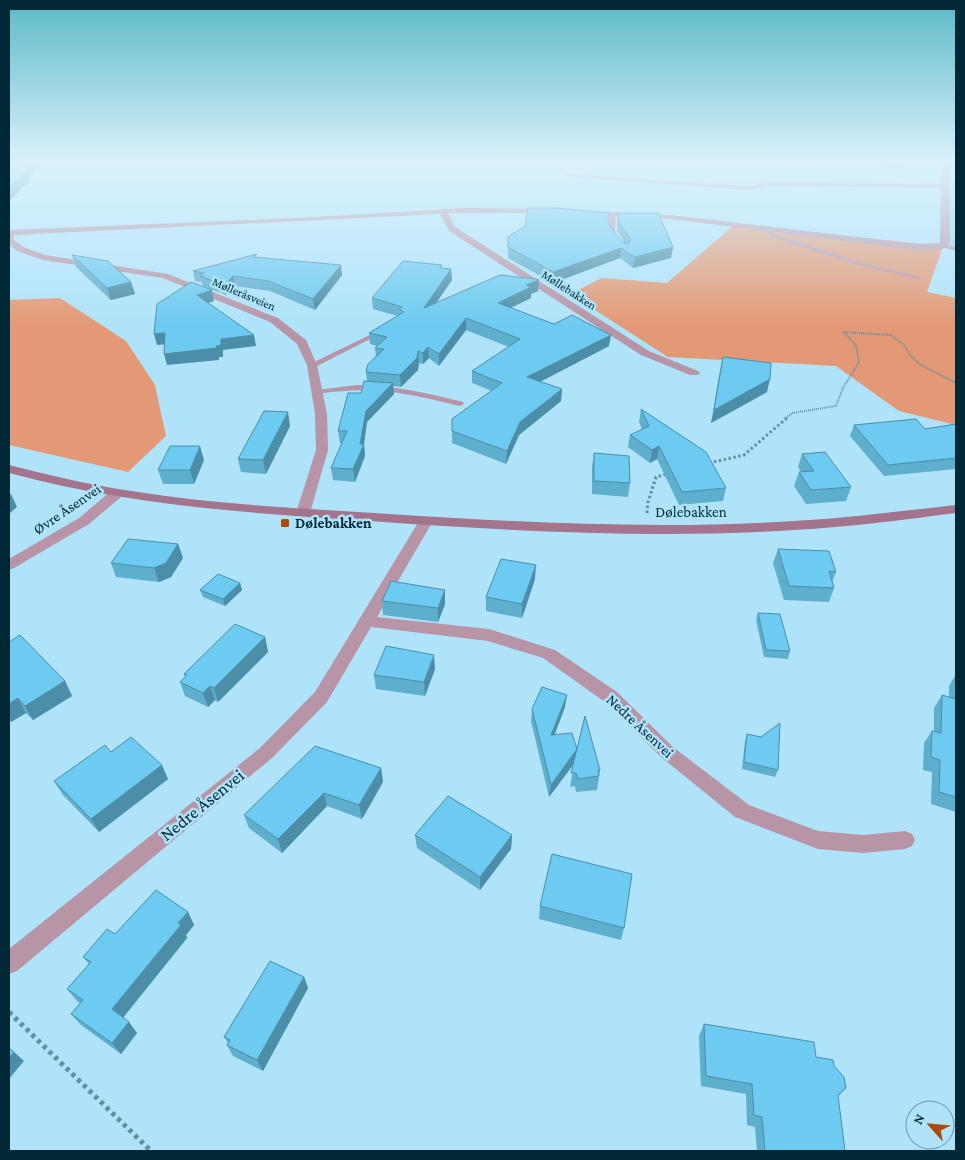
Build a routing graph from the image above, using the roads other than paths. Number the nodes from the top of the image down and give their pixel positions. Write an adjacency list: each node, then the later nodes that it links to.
1 (363, 216): 7 (street)
2 (445, 216): 14 (street, Møllebakken)
3 (613, 216): 8 (lane)
4 (654, 216): 6 (street)
5 (946, 216): 9 (street)
6 (765, 229): 9 (street); 11 (lane)
7 (9, 233): 13 (street, Mølleråsveien)
8 (620, 246)
9 (943, 246): 10 (lane)
10 (956, 249)
11 (918, 277)
12 (391, 327): 13 (lane)
13 (312, 365): 15 (street, Mølleråsveien)
14 (694, 373)
15 (317, 392): 16 (lane); 20 (street, Mølleråsveien)
16 (460, 404)
17 (9, 469): 18 (main road, Dølebakken)
18 (116, 494): 20 (main road, Dølebakken); 22 (street, Øvre Åsenvei)
19 (956, 509): 21 (main road, Dølebakken)
20 (303, 513): 21 (main road, Dølebakken)
21 (426, 521): 23 (street, Nedre Åsenvei)
22 (9, 565)
23 (366, 621): 24 (street, Nedre Åsenvei); 25 (street, Nedre Åsenvei)
24 (906, 840)
25 (9, 961)

